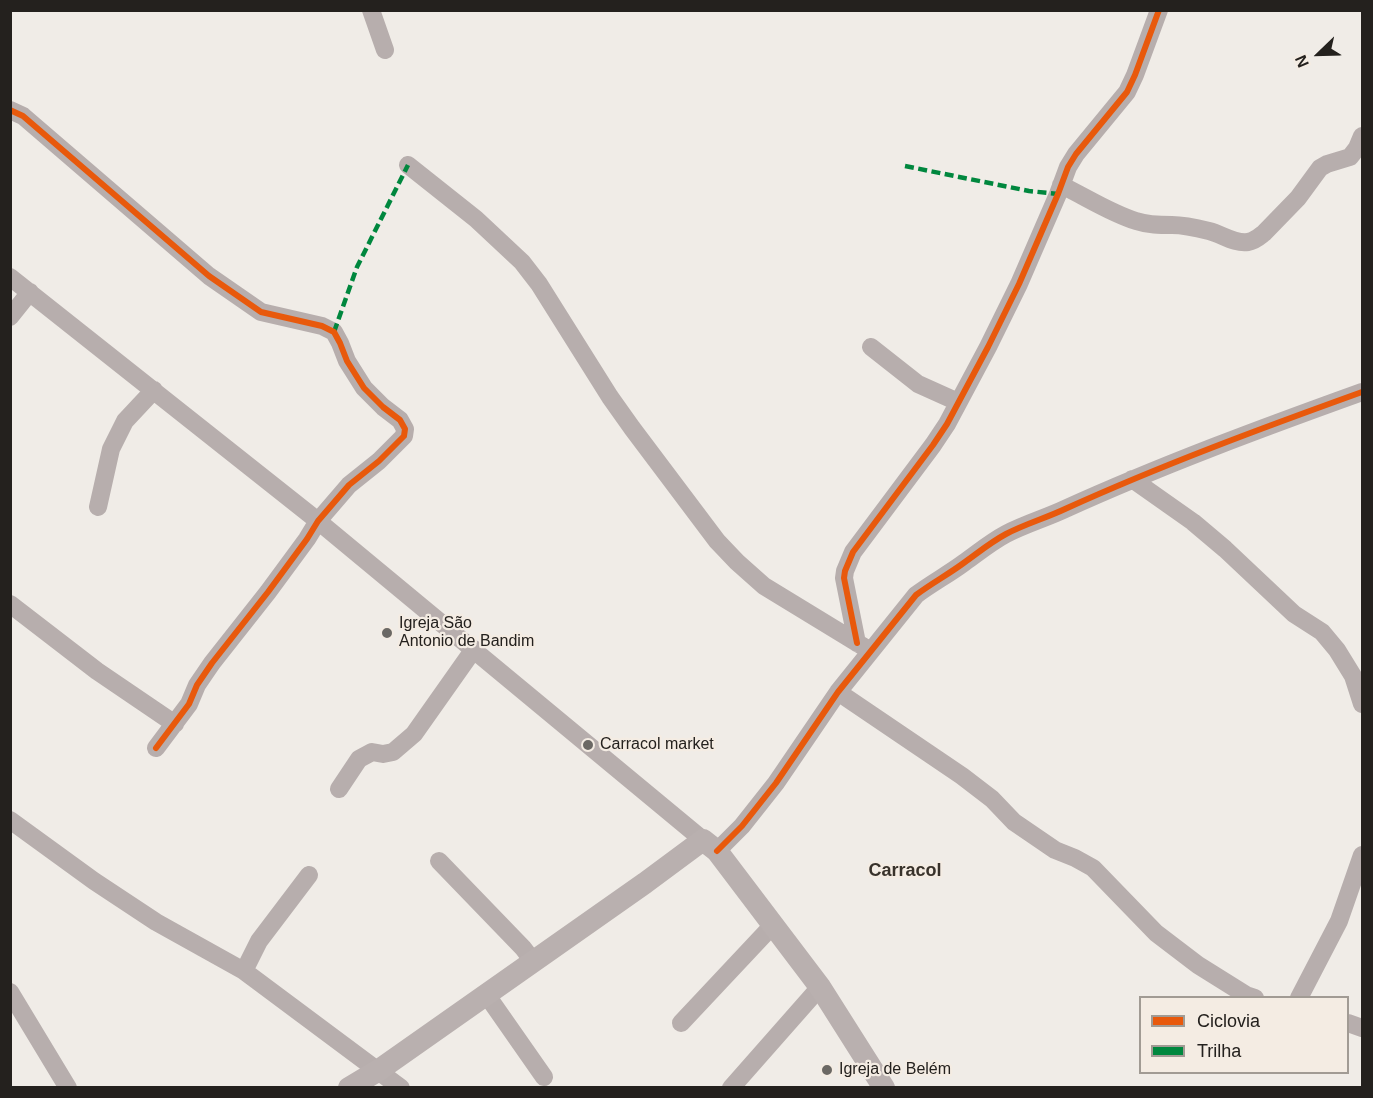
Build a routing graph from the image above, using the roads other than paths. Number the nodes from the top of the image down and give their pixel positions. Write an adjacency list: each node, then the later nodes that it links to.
1 (371, 10): 3 (street)
2 (1159, 10): 7 (street)
3 (385, 50)
4 (10, 110): 17 (street)
5 (1362, 135): 7 (street)
6 (408, 165): 19 (street)
7 (1061, 185): 14 (street)
8 (10, 277): 9 (street)
9 (30, 292): 10 (street); 12 (street)
10 (10, 317)
11 (871, 347): 14 (street)
12 (154, 390): 16 (street); 17 (street)
13 (1362, 392): 15 (street)
14 (958, 402): 19 (street)
15 (1132, 480): 19 (street); 22 (street)
16 (98, 507)
17 (318, 520): 20 (street); 23 (street)
18 (10, 604): 23 (street)
19 (864, 647): 21 (street)
20 (474, 649): 25 (street); 27 (street)
21 (838, 692): 27 (street); 37 (street)
22 (1362, 704)
23 (175, 724): 24 (street)
24 (156, 748)
25 (339, 789)
26 (10, 820): 33 (street)
27 (710, 845): 31 (main road); 32 (main road)
28 (1362, 855): 38 (street)
29 (439, 861): 32 (street)
30 (309, 875): 33 (street)
31 (773, 925): 34 (main road); 39 (street)
32 (533, 961): 36 (main road)
33 (244, 971): 40 (street)
34 (820, 987): 45 (street); 46 (main road)
35 (10, 992): 42 (street)
36 (486, 994): 40 (main road); 41 (street)
37 (1249, 996)
38 (1300, 996)
39 (681, 1023)
40 (379, 1070): 43 (main road); 44 (street)
41 (544, 1077)
42 (68, 1088)
43 (349, 1088)
44 (401, 1088)
45 (731, 1088)
46 (884, 1088)

